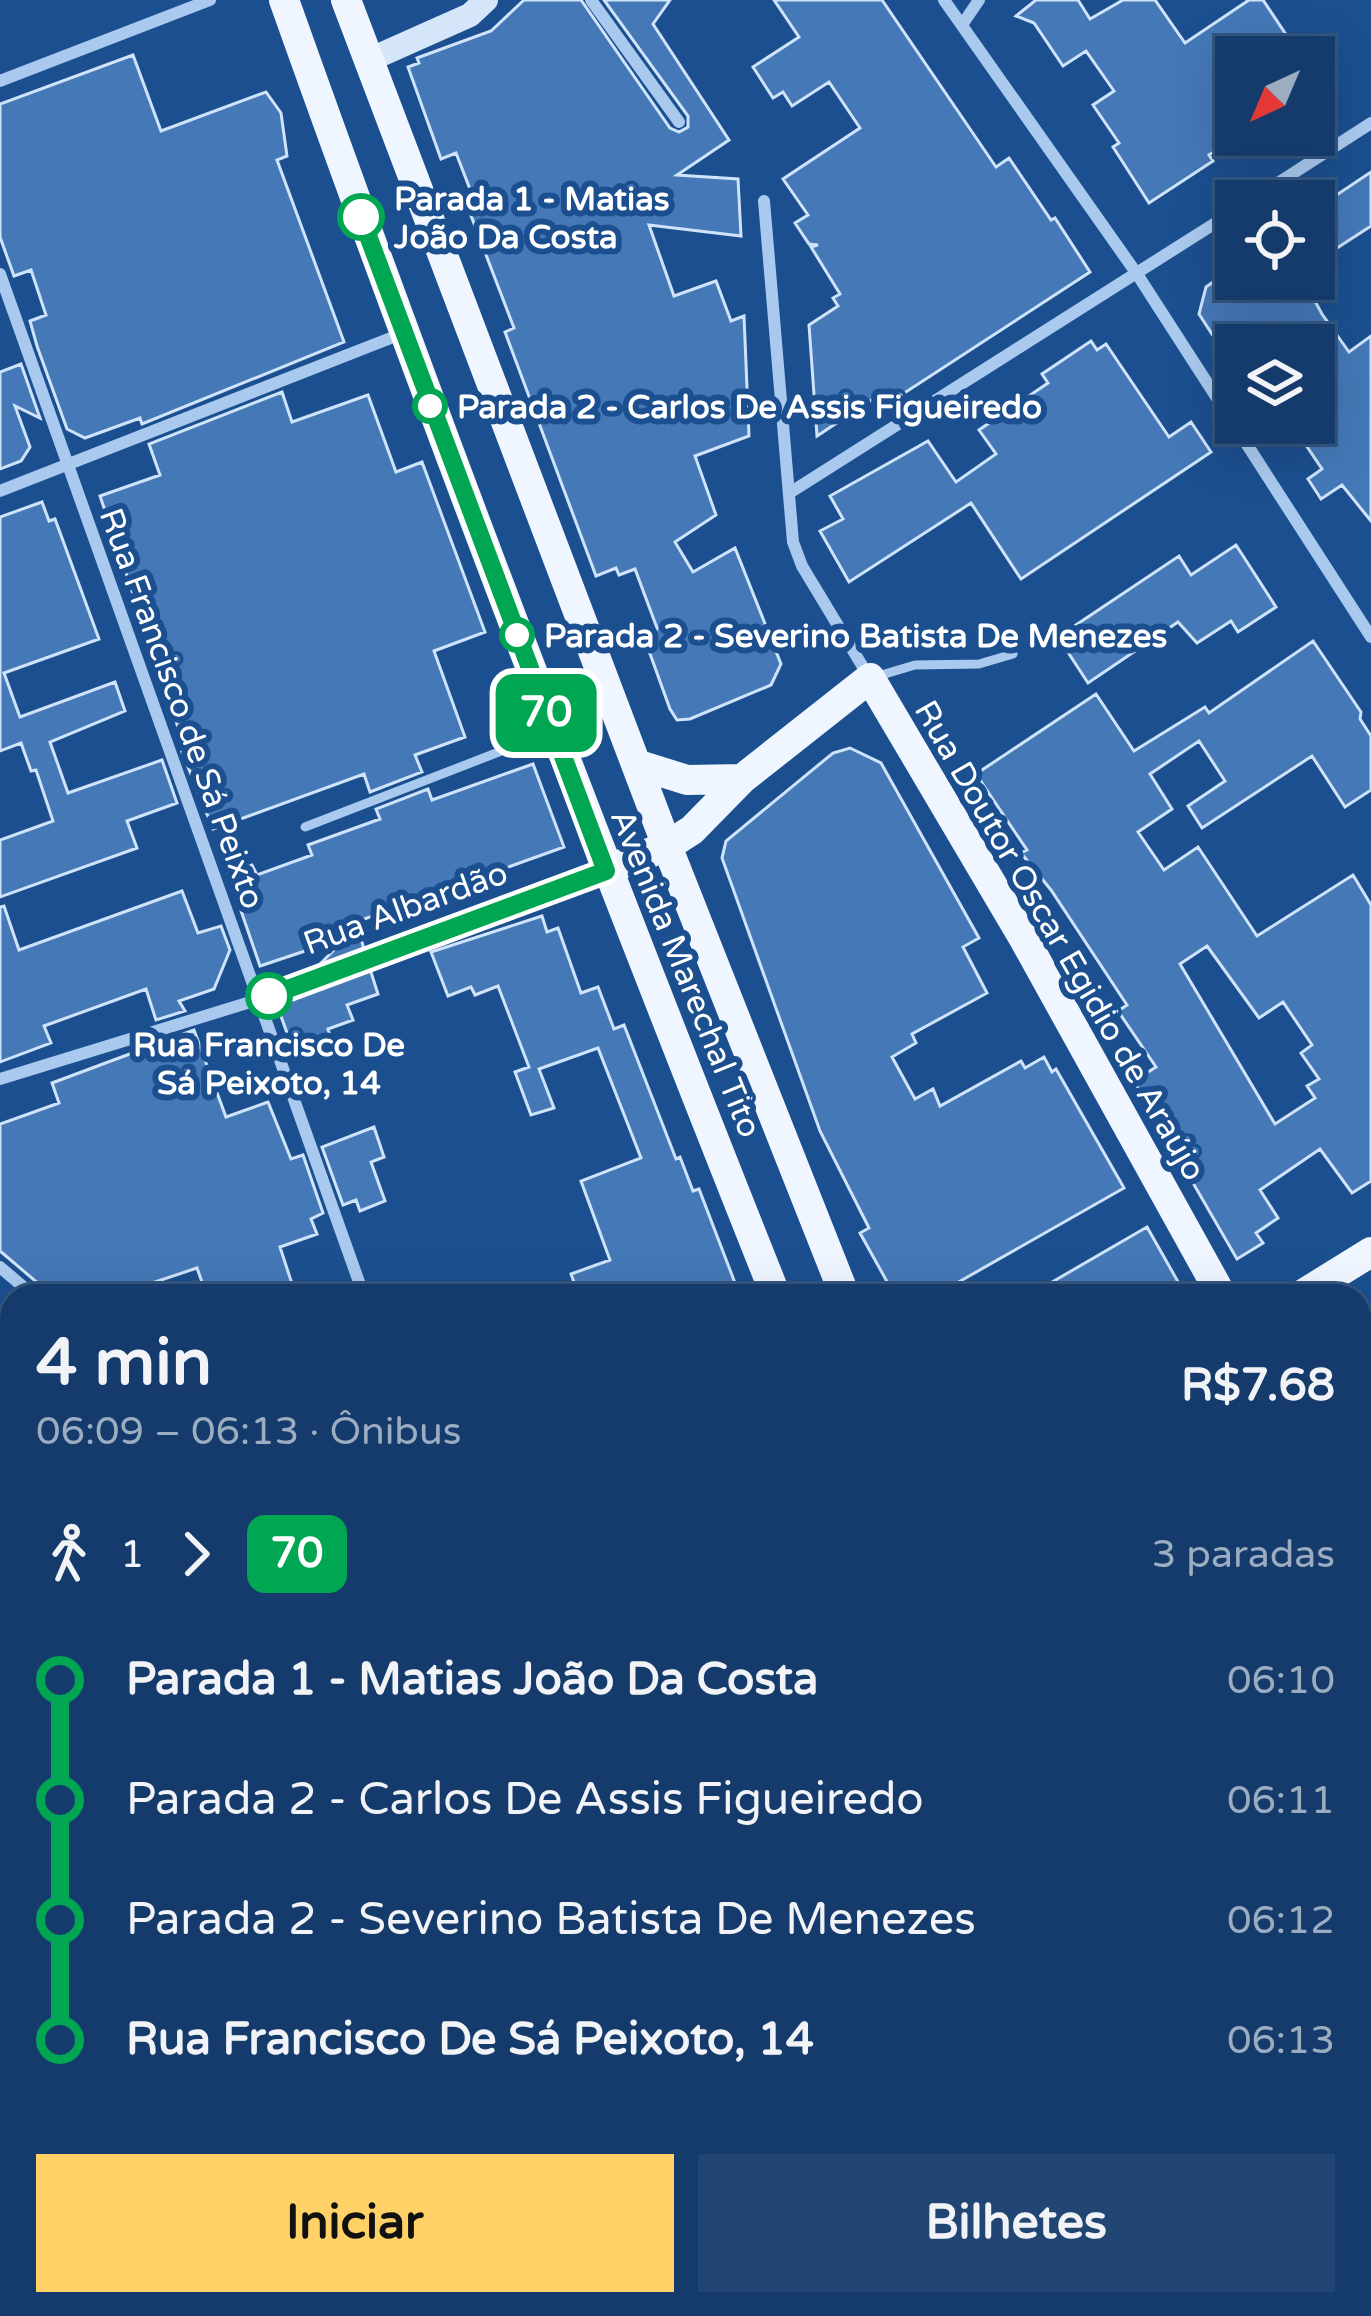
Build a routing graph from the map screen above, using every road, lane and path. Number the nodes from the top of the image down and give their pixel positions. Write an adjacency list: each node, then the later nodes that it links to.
1 (211, 0): 10 (street)
2 (284, 0): 18 (main road, Avenida Marechal Tito)
3 (346, 0): 9 (main road, Avenida Marechal Tito)
4 (487, 0): 9 (main road)
5 (591, 0): 11 (street)
6 (944, 0): 8 (street)
7 (980, 0): 8 (street)
8 (962, 25): 17 (street)
9 (369, 60): 26 (main road, Avenida Marechal Tito)
10 (0, 81)
11 (679, 122)
12 (1371, 123): 13 (street)
13 (1283, 180)
14 (764, 201): 21 (street, Rua Doutor Oscar Egidio de Araújo)
15 (1215, 224): 17 (street)
16 (0, 274): 19 (street, Rua Francisco de Sá Peixto)
17 (1137, 274): 21 (street); 22 (street)
18 (403, 334): 19 (street); 25 (main road, Avenida Marechal Tito)
19 (68, 466): 20 (street); 31 (street, Rua Francisco de Sá Peixto)
20 (0, 491)
21 (790, 493): 24 (street, Rua Doutor Oscar Egidio de Araújo)
22 (1371, 637)
23 (1013, 655): 24 (lane)
24 (870, 678): 27 (main road, Rua Albardão); 37 (main road, Rua Doutor Oscar Egidio de Araújo)
25 (554, 731): 28 (lane); 30 (main road, Avenida Marechal Tito)
26 (636, 764): 27 (main road); 29 (main road, Avenida Marechal Tito)
27 (742, 779): 29 (main road, Rua Albardão)
28 (305, 827)
29 (667, 846): 30 (main road, Rua Albardão); 36 (main road, Avenida Marechal Tito)
30 (606, 871): 31 (street, Rua Albardão); 35 (main road, Avenida Marechal Tito)
31 (257, 1000): 32 (street, Rua Albardão); 34 (street, Rua Francisco de Sá Peixto)
32 (0, 1079)
33 (1371, 1252): 38 (main road)
34 (360, 1284)
35 (771, 1284)
36 (839, 1284)
37 (1215, 1284)
38 (1319, 1284)

